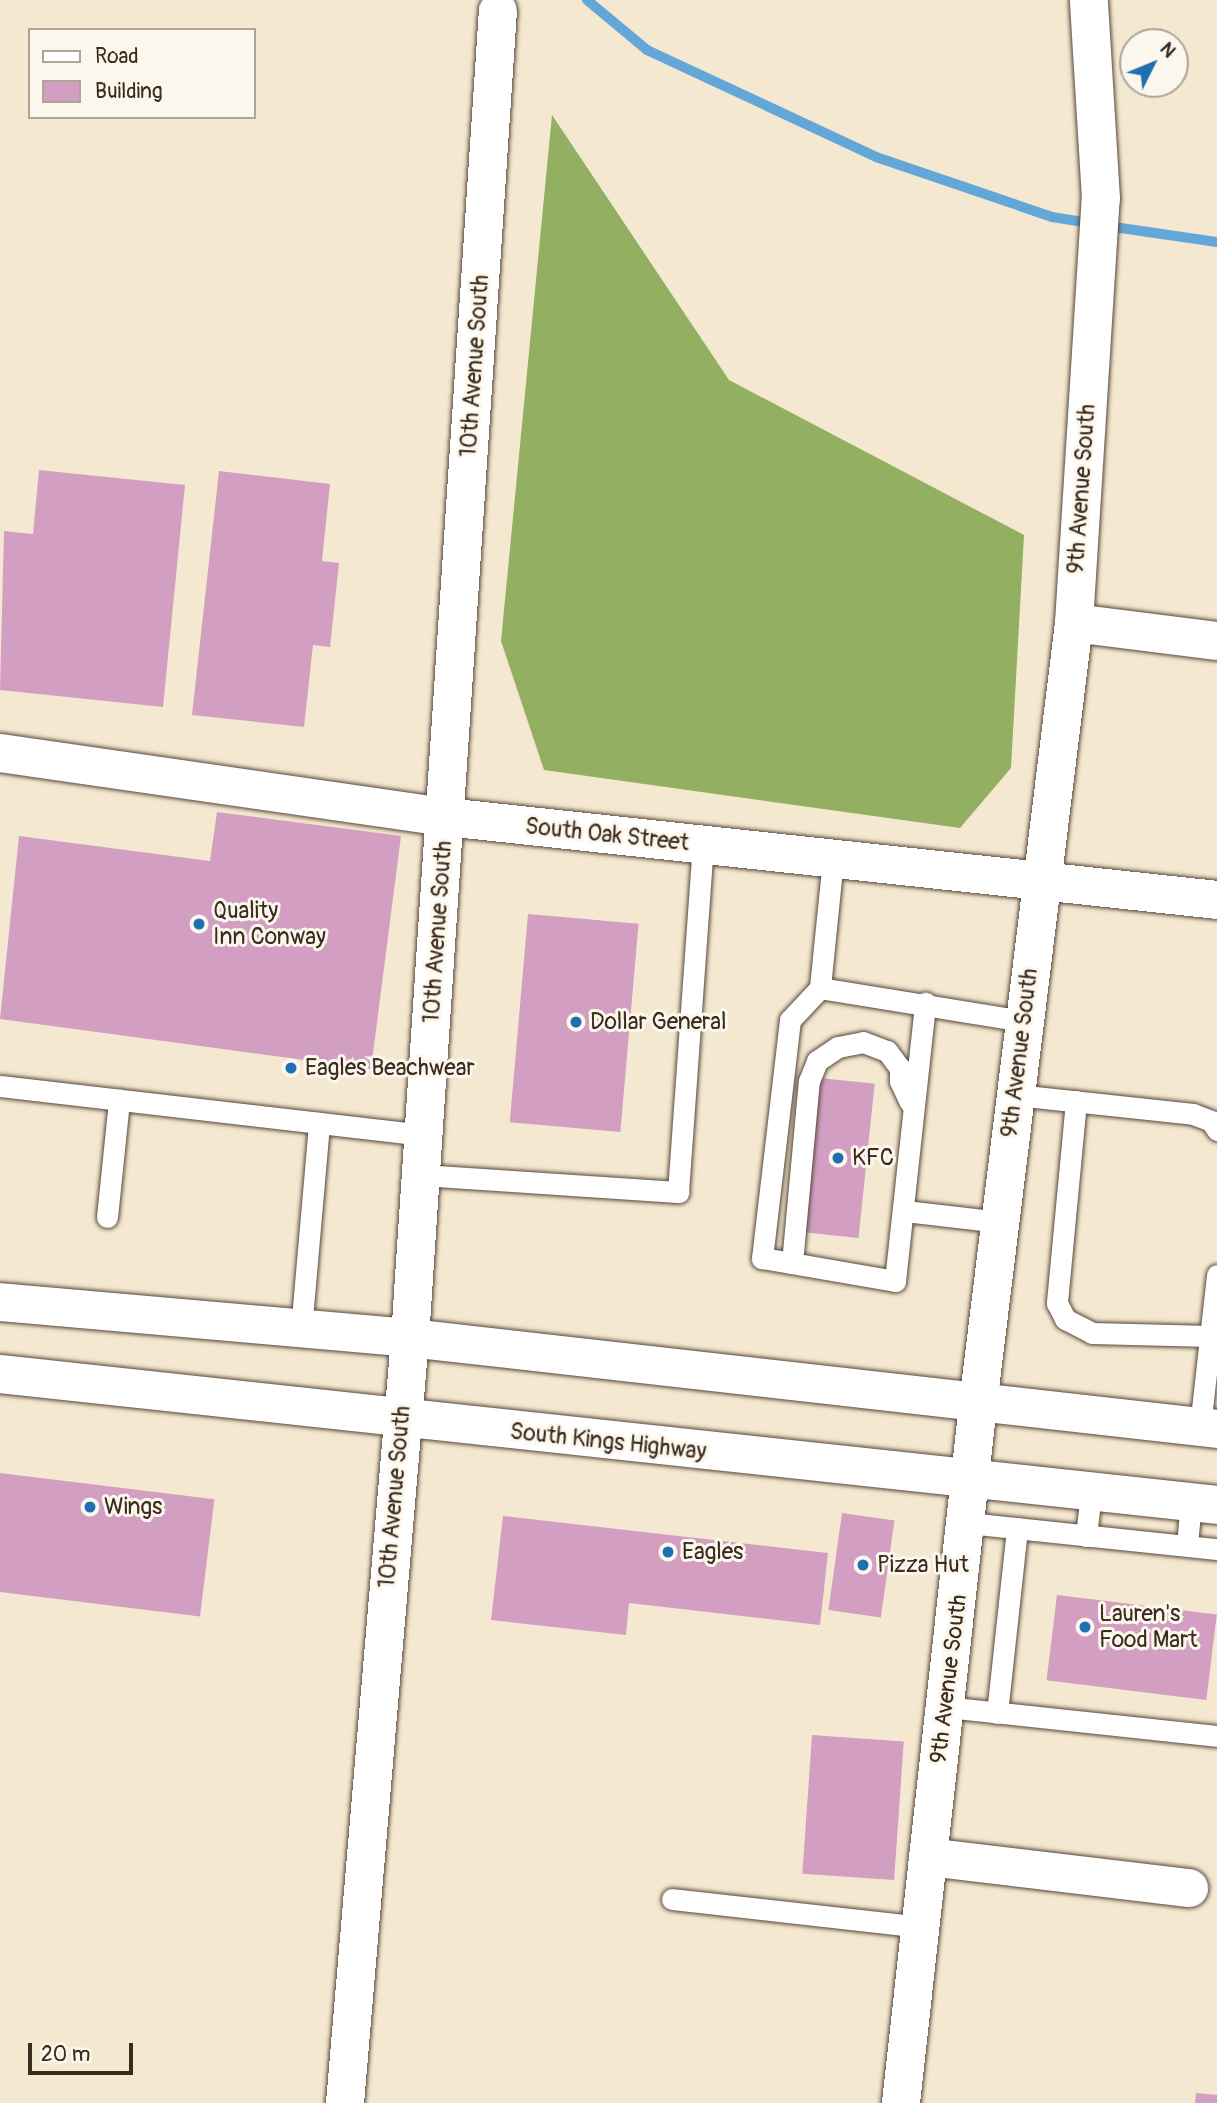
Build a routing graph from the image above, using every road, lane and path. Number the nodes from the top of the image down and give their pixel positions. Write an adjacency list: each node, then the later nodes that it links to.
1 (1089, 0): 3 (street, 9th Avenue South)
2 (498, 11): 6 (street, 10th Avenue South)
3 (1074, 623): 4 (street); 9 (street, 9th Avenue South)
4 (1217, 640)
5 (0, 753): 6 (street, South Oak Street)
6 (446, 817): 7 (street, South Oak Street); 21 (street, 10th Avenue South)
7 (703, 845): 8 (street, South Oak Street); 22 (lane)
8 (833, 859): 9 (street, South Oak Street); 11 (lane)
9 (1041, 882): 10 (street, South Oak Street); 13 (street, 9th Avenue South)
10 (1217, 900)
11 (820, 988): 12 (lane); 26 (lane)
12 (925, 1003): 13 (lane); 18 (lane)
13 (1024, 1021): 15 (street, 9th Avenue South)
14 (0, 1086): 16 (lane)
15 (1016, 1095): 17 (lane); 25 (street, 9th Avenue South)
16 (119, 1100): 19 (lane); 24 (lane)
17 (1076, 1101): 20 (lane); 30 (lane)
18 (911, 1104): 23 (lane); 26 (lane)
19 (319, 1123): 21 (lane); 29 (lane)
20 (1217, 1130)
21 (424, 1135): 22 (street, 10th Avenue South)
22 (421, 1175): 31 (street, 10th Avenue South)
23 (905, 1211): 25 (lane); 26 (lane)
24 (107, 1217)
25 (1000, 1222): 33 (street, 9th Avenue South)
26 (792, 1263)
27 (1217, 1275): 30 (lane)
28 (0, 1302): 29 (street)
29 (301, 1330): 31 (street)
30 (1210, 1336): 35 (lane)
31 (410, 1338): 33 (street); 34 (street, 10th Avenue South)
32 (0, 1374): 34 (street, South Kings Highway)
33 (978, 1404): 35 (street); 36 (street, 9th Avenue South)
34 (401, 1420): 36 (street, South Kings Highway); 51 (street, 10th Avenue South)
35 (1208, 1428)
36 (972, 1482): 37 (street, South Kings Highway); 39 (street, 9th Avenue South)
37 (1091, 1493): 38 (street, South Kings Highway); 41 (lane)
38 (1204, 1503): 42 (lane)
39 (968, 1523): 40 (lane); 44 (street, 9th Avenue South)
40 (1017, 1528): 41 (lane); 45 (lane)
41 (1086, 1536): 42 (lane)
42 (1187, 1545): 43 (lane)
43 (1217, 1549)
44 (946, 1707): 45 (lane); 47 (street, 9th Avenue South)
45 (997, 1713): 46 (lane)
46 (1217, 1736)
47 (928, 1857): 48 (street); 50 (street, 9th Avenue South)
48 (1189, 1888)
49 (672, 1899): 50 (lane)
50 (920, 1927): 52 (street, 9th Avenue South)
51 (345, 2103)
52 (901, 2103)

